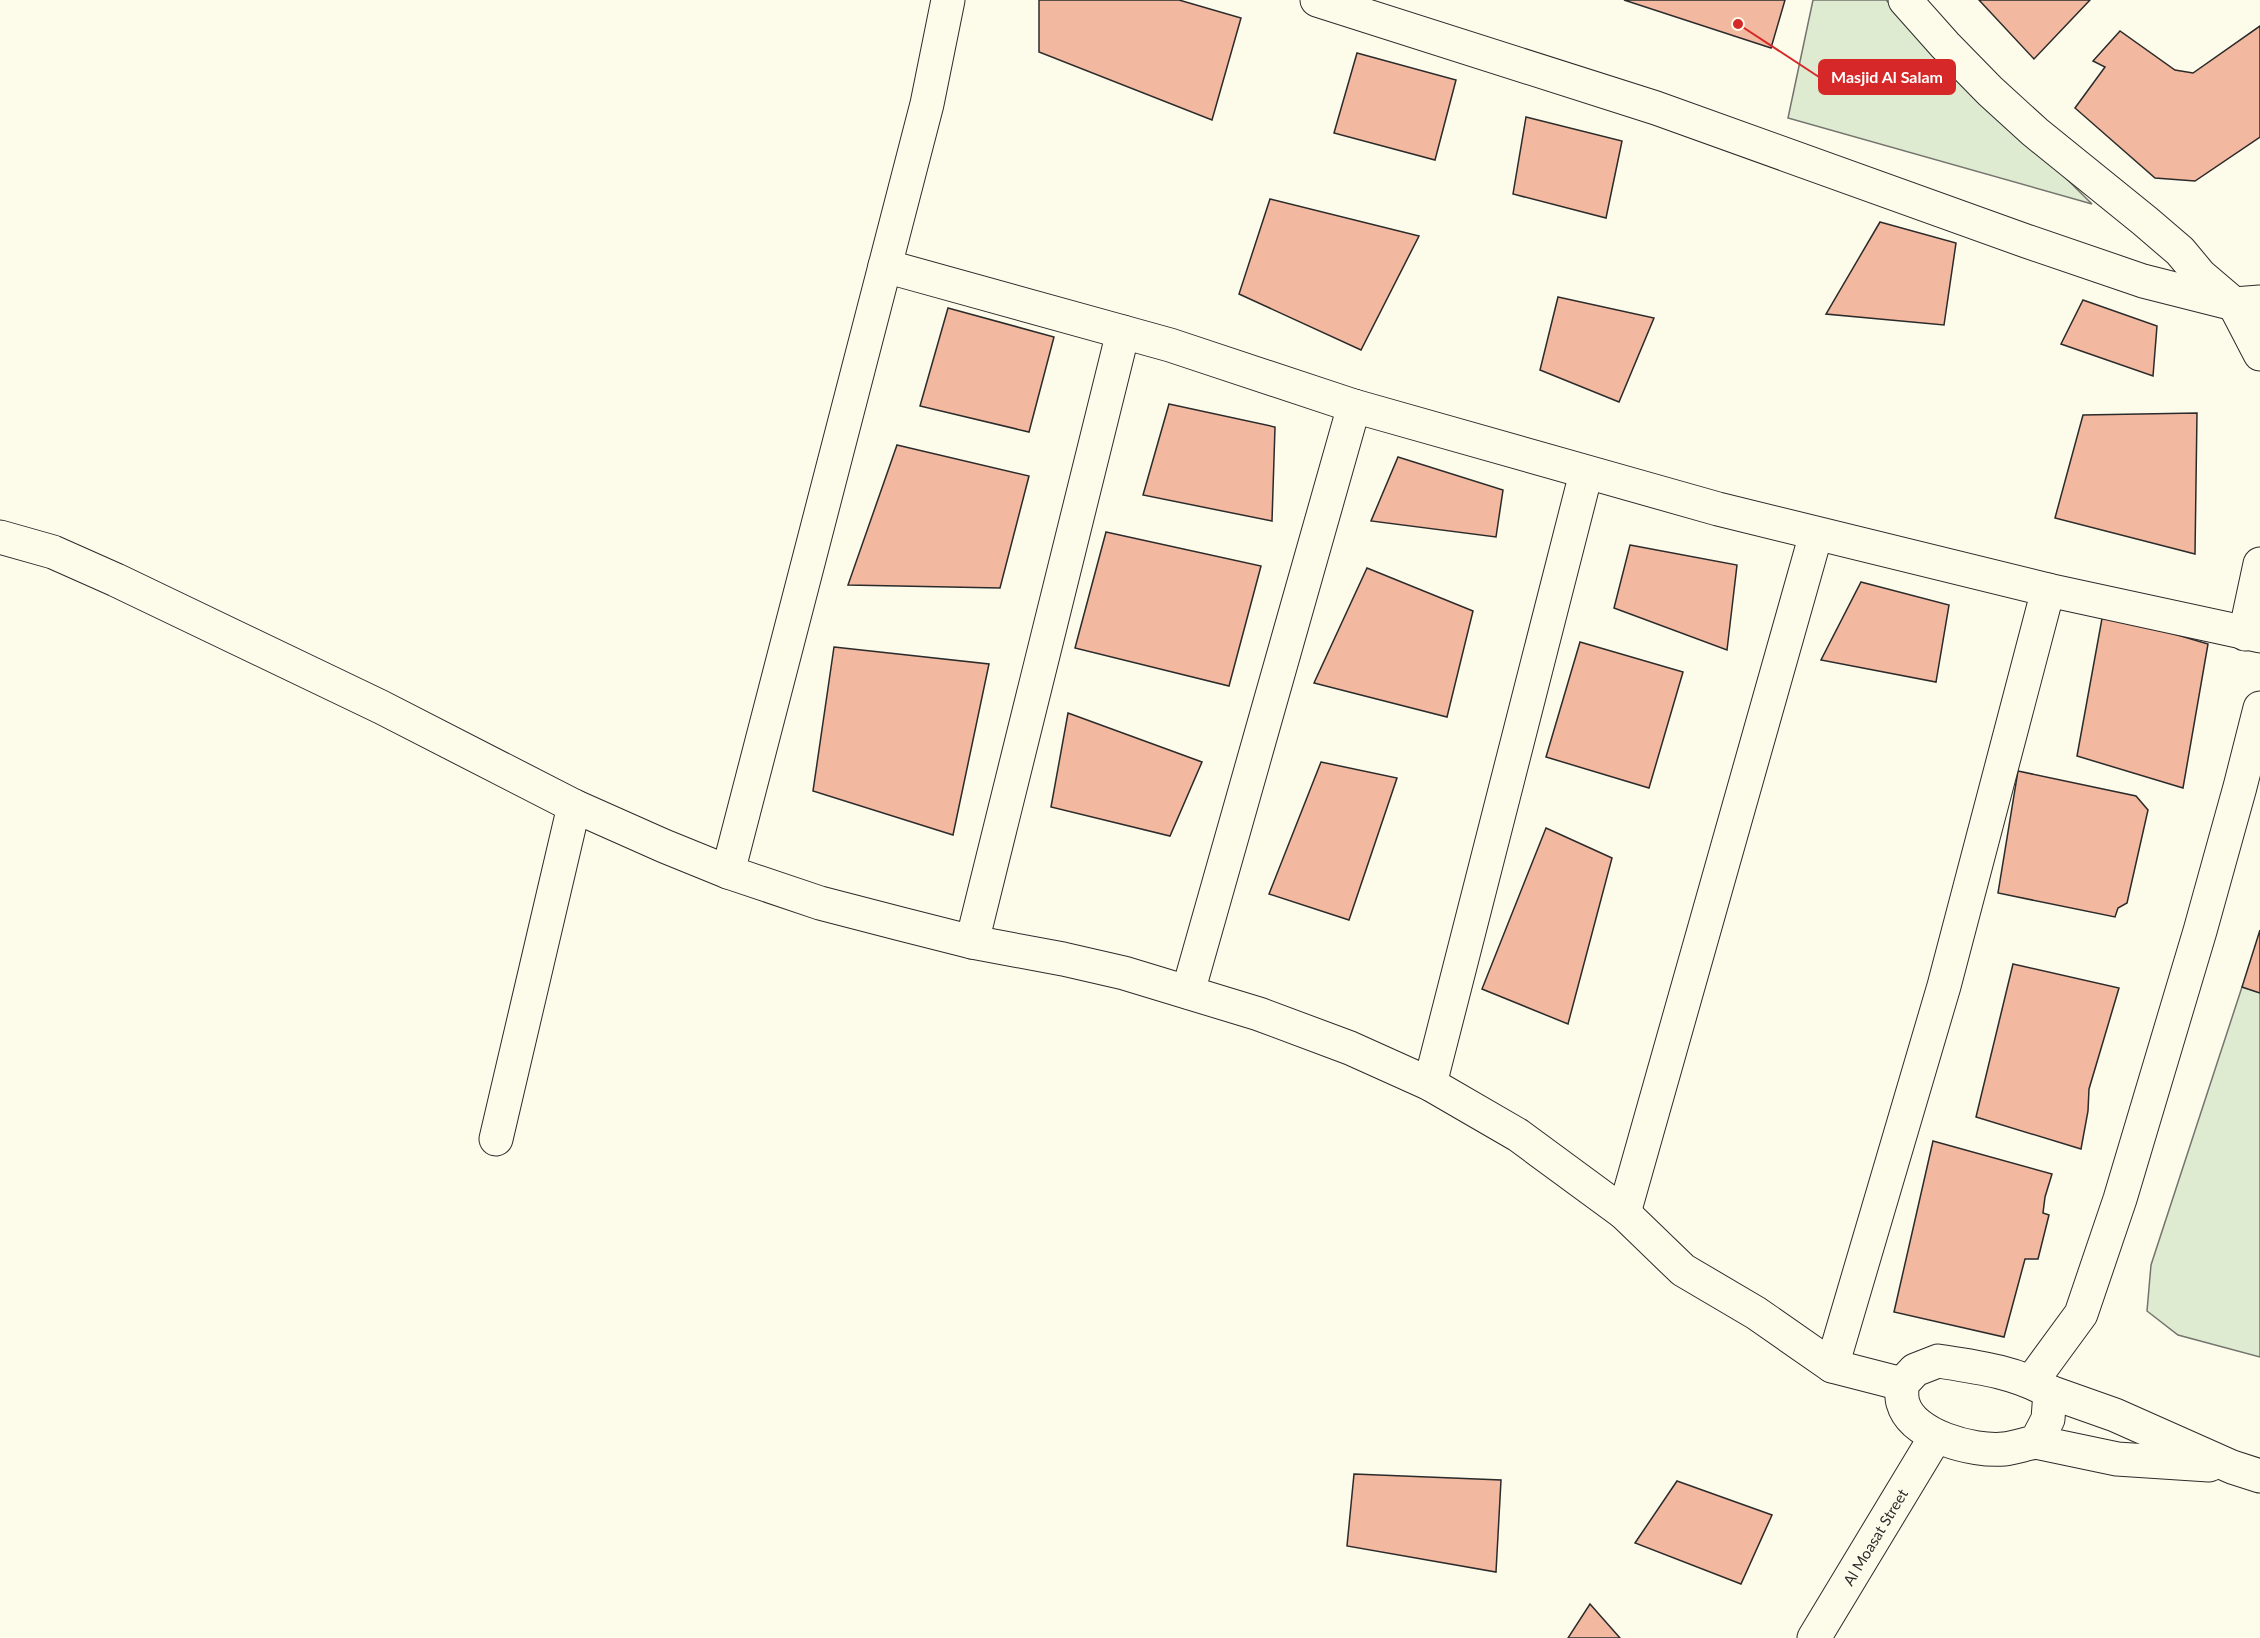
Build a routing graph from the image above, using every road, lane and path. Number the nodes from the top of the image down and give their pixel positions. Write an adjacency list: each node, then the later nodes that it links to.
1 (1317, 0): 5 (street)
2 (1905, 0): 5 (street)
3 (940, 3): 4 (street)
4 (885, 266): 6 (street); 17 (street)
5 (2247, 303): 7 (street)
6 (1123, 332): 8 (street); 18 (street)
7 (2260, 354)
8 (1354, 406): 9 (street); 19 (street)
9 (1587, 472): 10 (street); 20 (street)
10 (1816, 534): 13 (street); 22 (street)
11 (0, 537): 16 (street)
12 (2260, 564): 14 (street)
13 (2048, 590): 14 (street); 23 (street)
14 (2253, 635)
15 (2260, 708): 25 (street)
16 (574, 806): 17 (street); 21 (street)
17 (728, 872): 18 (street)
18 (972, 942): 19 (street)
19 (1188, 992): 20 (street)
20 (1430, 1084): 22 (street)
21 (496, 1138)
22 (1623, 1213): 23 (street)
23 (1832, 1366): 24 (street)
24 (1902, 1384): 25 (street); 26 (street)
25 (2041, 1387): 27 (street); 28 (street)
26 (1936, 1436): 27 (street); 29 (street, Al Moasat Street)
27 (2036, 1442): 28 (street)
28 (2246, 1471)
29 (1814, 1638)

